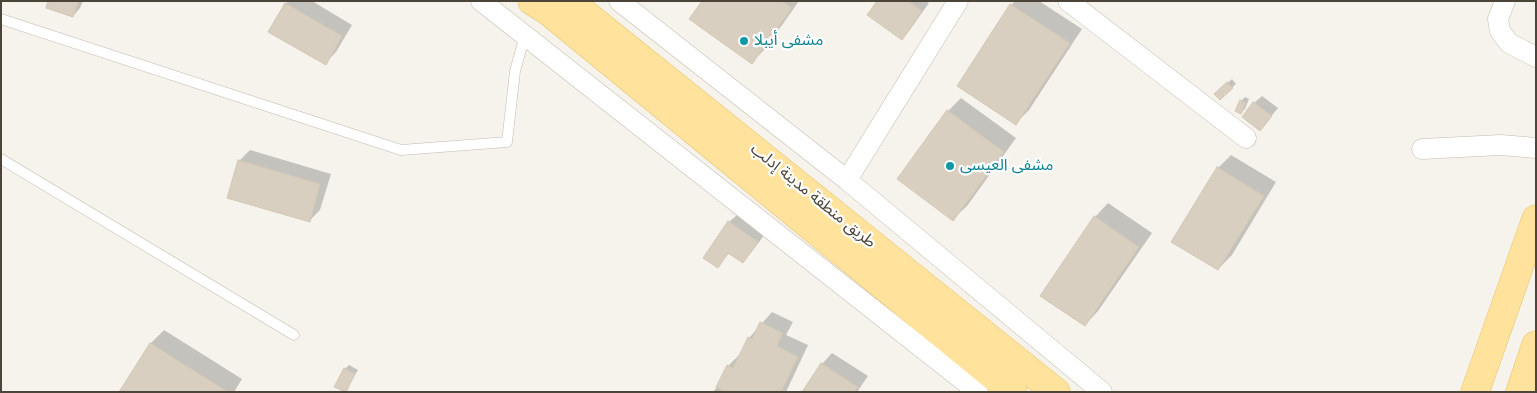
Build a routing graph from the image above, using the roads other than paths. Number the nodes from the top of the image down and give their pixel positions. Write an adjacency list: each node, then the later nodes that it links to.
1 (481, 1): 9 (street)
2 (532, 1): 20 (main road, طريق منطقة مدينة إدلب)
3 (569, 1): 21 (main road, طريق منطقة مدينة إدلب)
4 (619, 1): 15 (street)
5 (958, 1): 15 (street)
6 (1068, 1): 11 (street)
7 (1505, 1): 10 (street)
8 (1, 19): 9 (lane)
9 (524, 36): 19 (street)
10 (1536, 57)
11 (1246, 138)
12 (1536, 148): 13 (street)
13 (1422, 149)
14 (1, 159): 17 (lane)
15 (847, 180): 22 (street)
16 (1536, 219): 23 (main road)
17 (294, 335)
18 (1536, 345): 24 (main road)
19 (978, 392)
20 (1013, 392)
21 (1056, 392)
22 (1102, 392)
23 (1474, 392)
24 (1520, 392)

